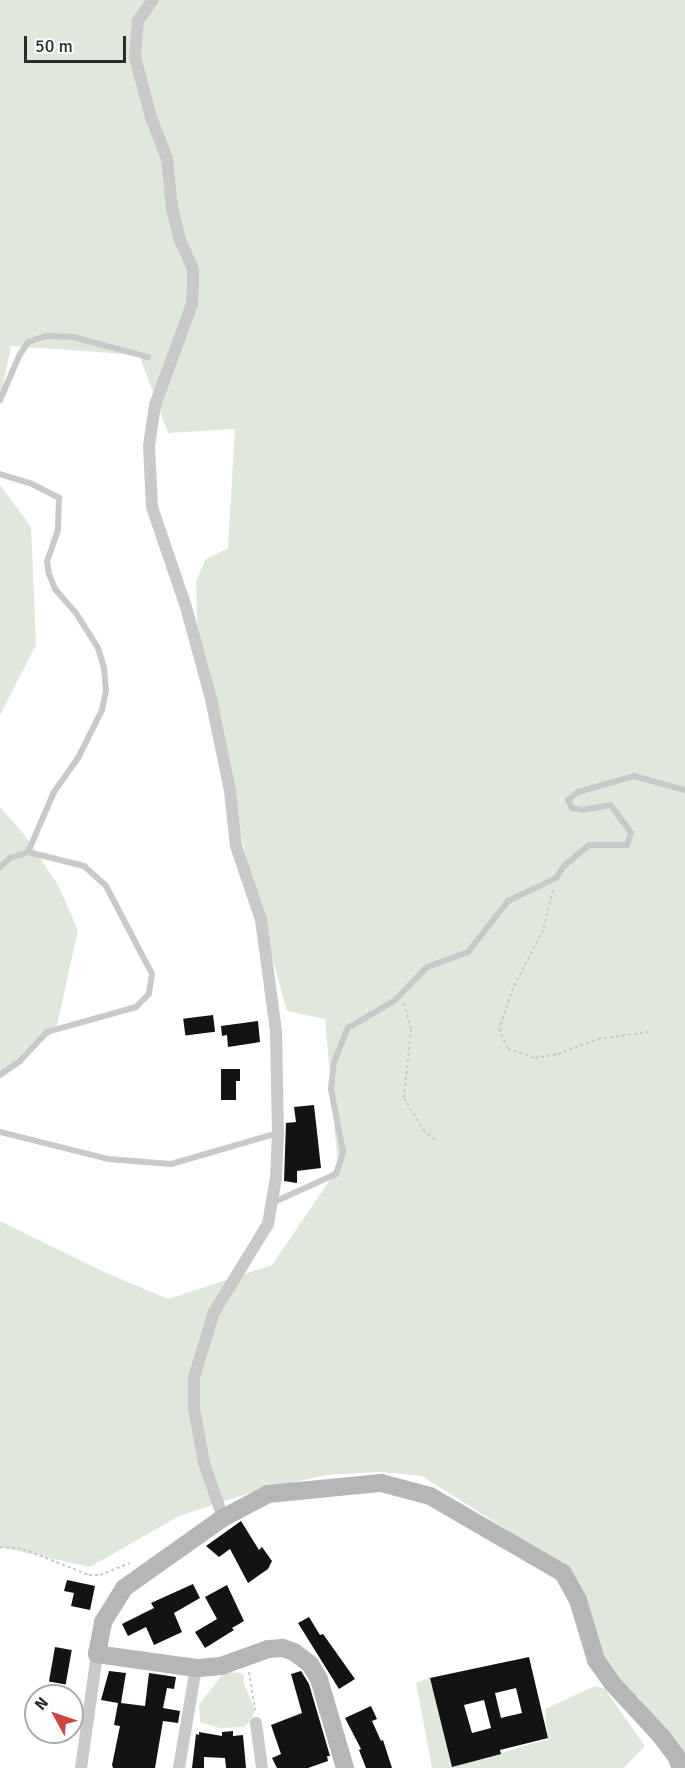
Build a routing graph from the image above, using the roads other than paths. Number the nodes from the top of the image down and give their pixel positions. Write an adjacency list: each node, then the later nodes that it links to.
1 (153, 0): 10 (street)
2 (148, 357): 3 (lane)
3 (0, 400)
4 (0, 474): 6 (lane)
5 (685, 790): 11 (lane)
6 (28, 852): 7 (lane); 8 (lane)
7 (0, 867)
8 (0, 1075)
9 (0, 1132): 10 (lane)
10 (278, 1133): 11 (street)
11 (271, 1203): 12 (street)
12 (223, 1518): 13 (street); 20 (street)
13 (97, 1654): 14 (street); 16 (street)
14 (196, 1668): 17 (street); 19 (street)
15 (256, 1723): 18 (street)
16 (81, 1768)
17 (179, 1768)
18 (262, 1768)
19 (345, 1768)
20 (681, 1768)

